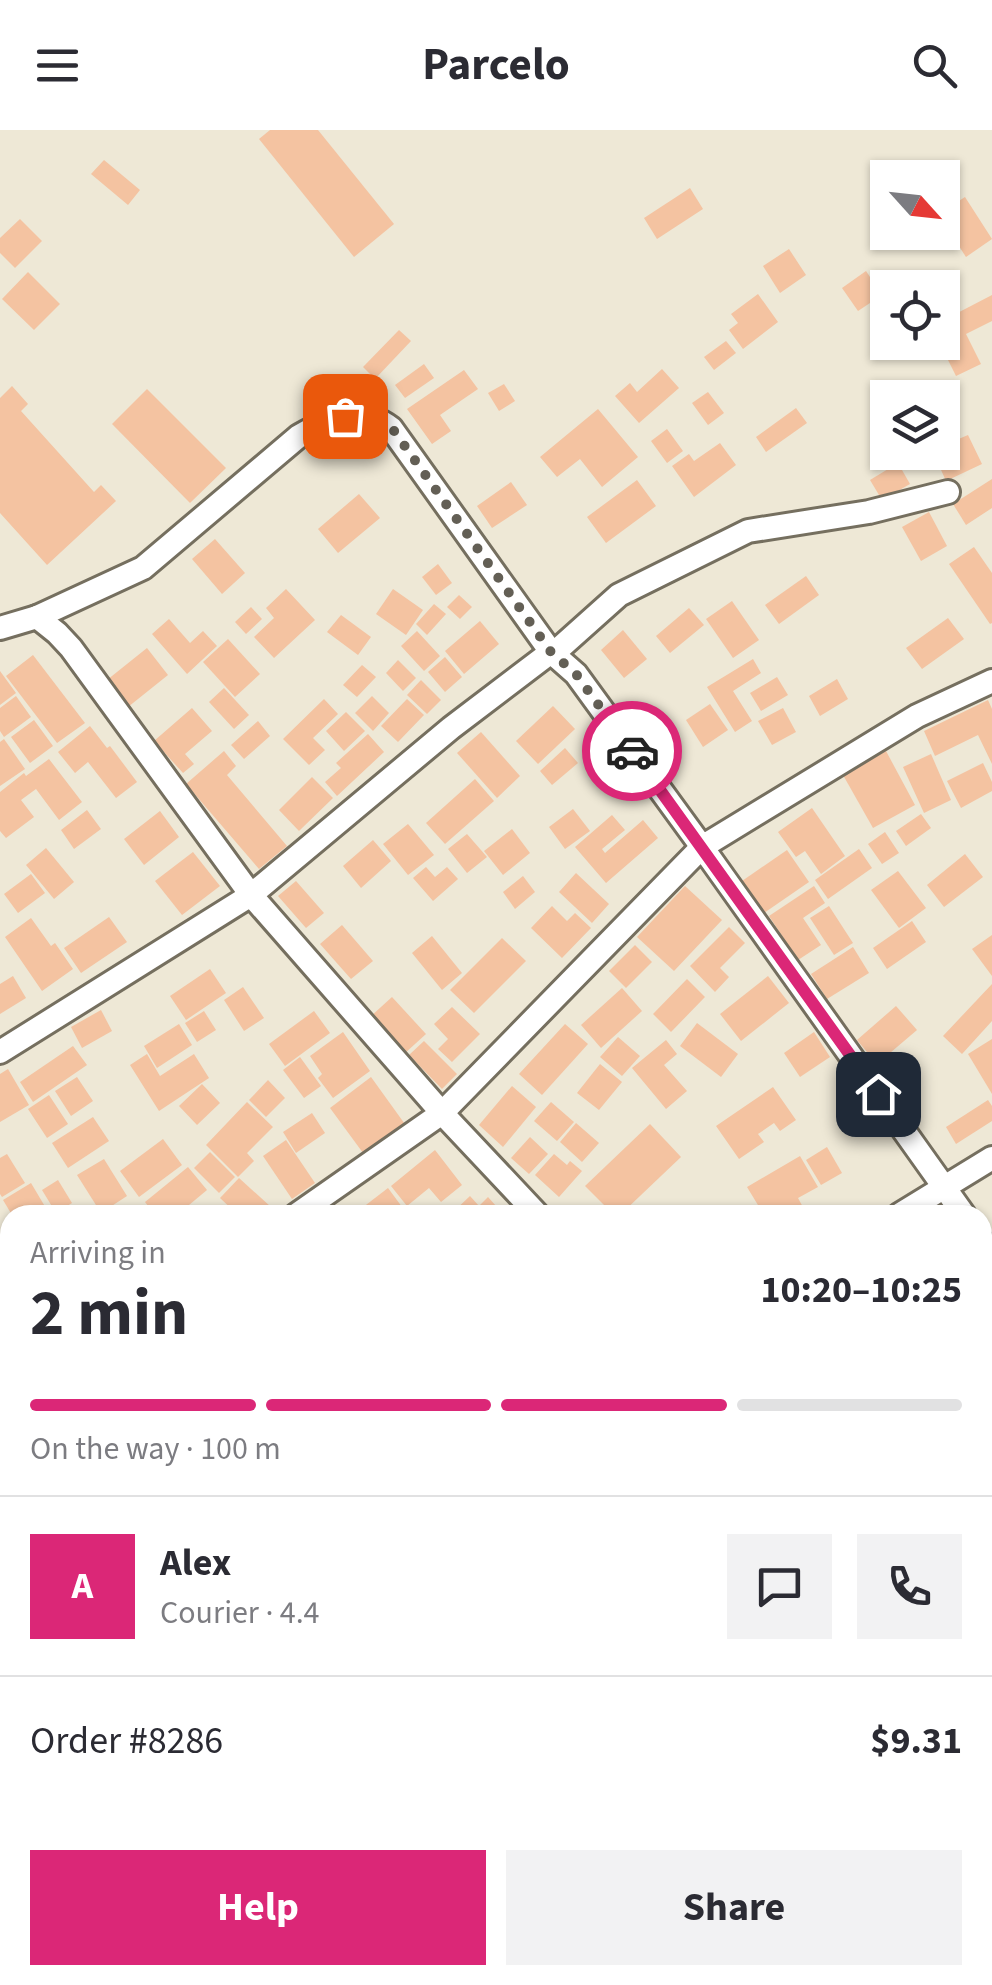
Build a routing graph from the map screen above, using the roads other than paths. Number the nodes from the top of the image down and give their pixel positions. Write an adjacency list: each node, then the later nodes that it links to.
1 (948, 492): 4 (street)
2 (37, 617): 3 (street); 4 (street); 7 (street)
3 (0, 628)
4 (552, 653): 6 (street); 7 (street)
5 (992, 681): 6 (street)
6 (702, 847): 9 (street); 11 (street)
7 (251, 895): 8 (street); 9 (street)
8 (0, 1052)
9 (442, 1113): 12 (street); 13 (street)
10 (992, 1158): 11 (street)
11 (945, 1187): 14 (street); 15 (street)
12 (310, 1205)
13 (529, 1205)
14 (915, 1205)
15 (957, 1205)

